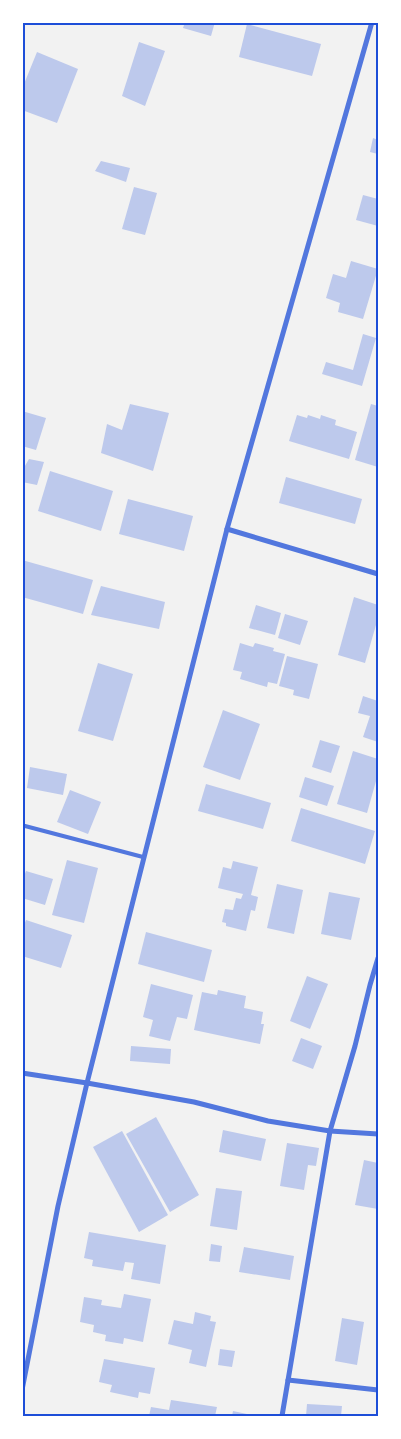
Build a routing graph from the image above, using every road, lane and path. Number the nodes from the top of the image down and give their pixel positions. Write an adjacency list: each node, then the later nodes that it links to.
1 (372, 22): 2 (street)
2 (227, 529): 3 (street); 5 (street)
3 (378, 574)
4 (24, 826): 5 (lane)
5 (143, 857): 8 (street)
6 (378, 958): 9 (street)
7 (22, 1073): 8 (street)
8 (87, 1083): 9 (street); 12 (street)
9 (330, 1131): 10 (street); 11 (street)
10 (378, 1134)
11 (288, 1380): 13 (street); 14 (street)
12 (22, 1390)
13 (378, 1390)
14 (282, 1416)

